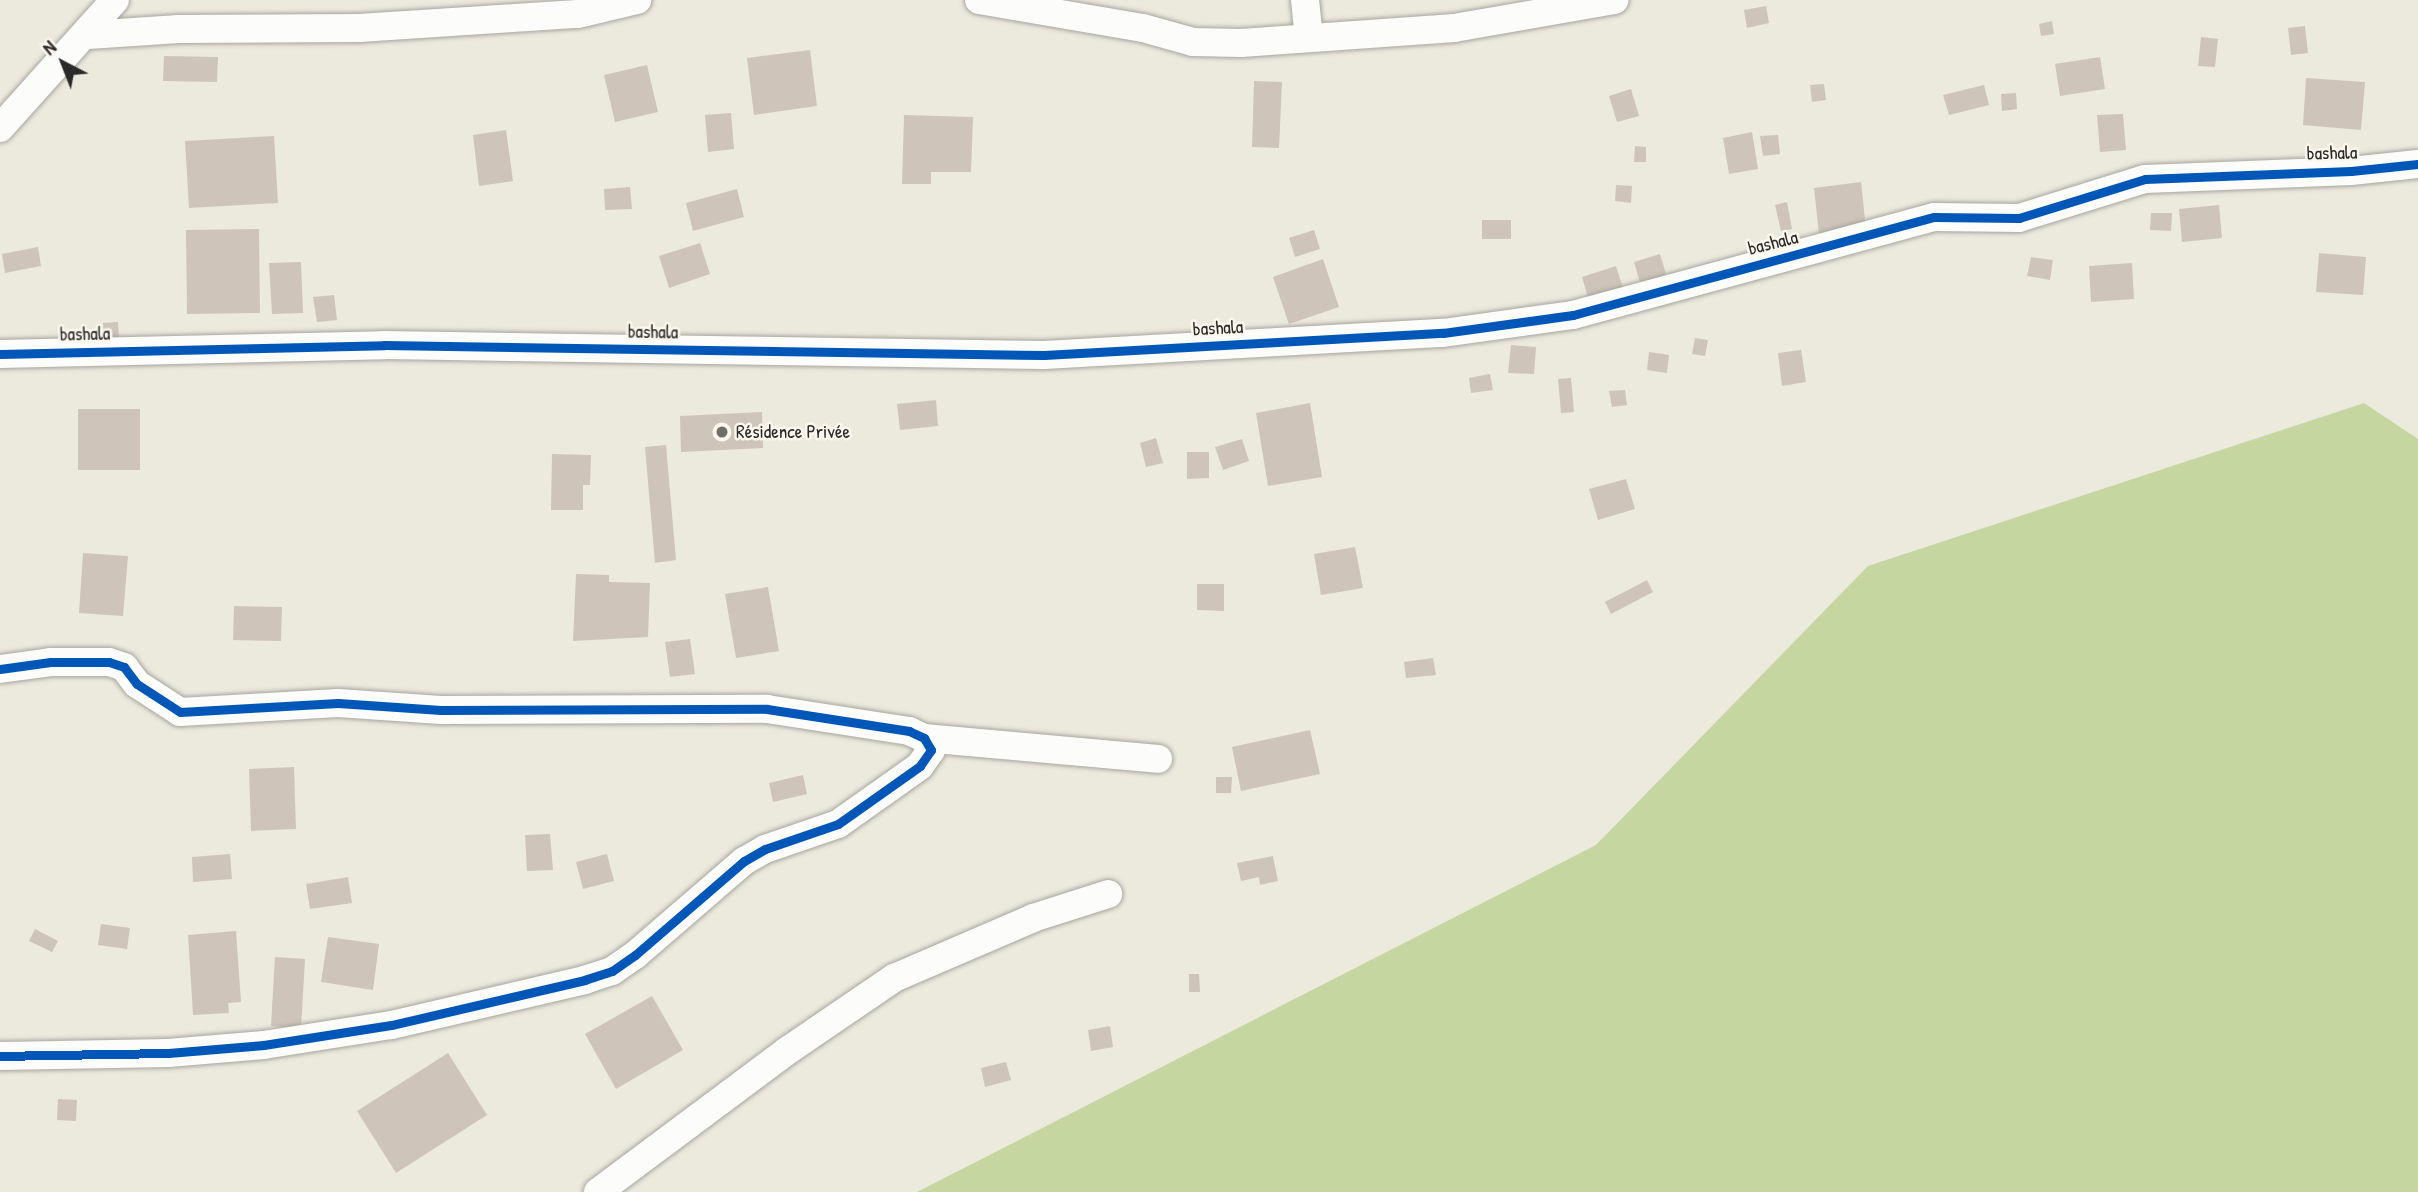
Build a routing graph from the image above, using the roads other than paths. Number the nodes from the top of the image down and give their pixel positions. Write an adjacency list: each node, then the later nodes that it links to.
1 (116, 0): 6 (street)
2 (637, 0): 6 (street)
3 (979, 0): 7 (street)
4 (1305, 0): 7 (street)
5 (1615, 0): 7 (street)
6 (88, 35): 8 (street)
7 (1309, 37)
8 (0, 128)
9 (2418, 164): 10 (street, bashala)
10 (0, 354)
11 (0, 669): 12 (street)
12 (924, 738): 13 (street); 15 (street)
13 (1158, 759)
14 (1108, 894): 16 (street)
15 (0, 1056)
16 (598, 1192)

